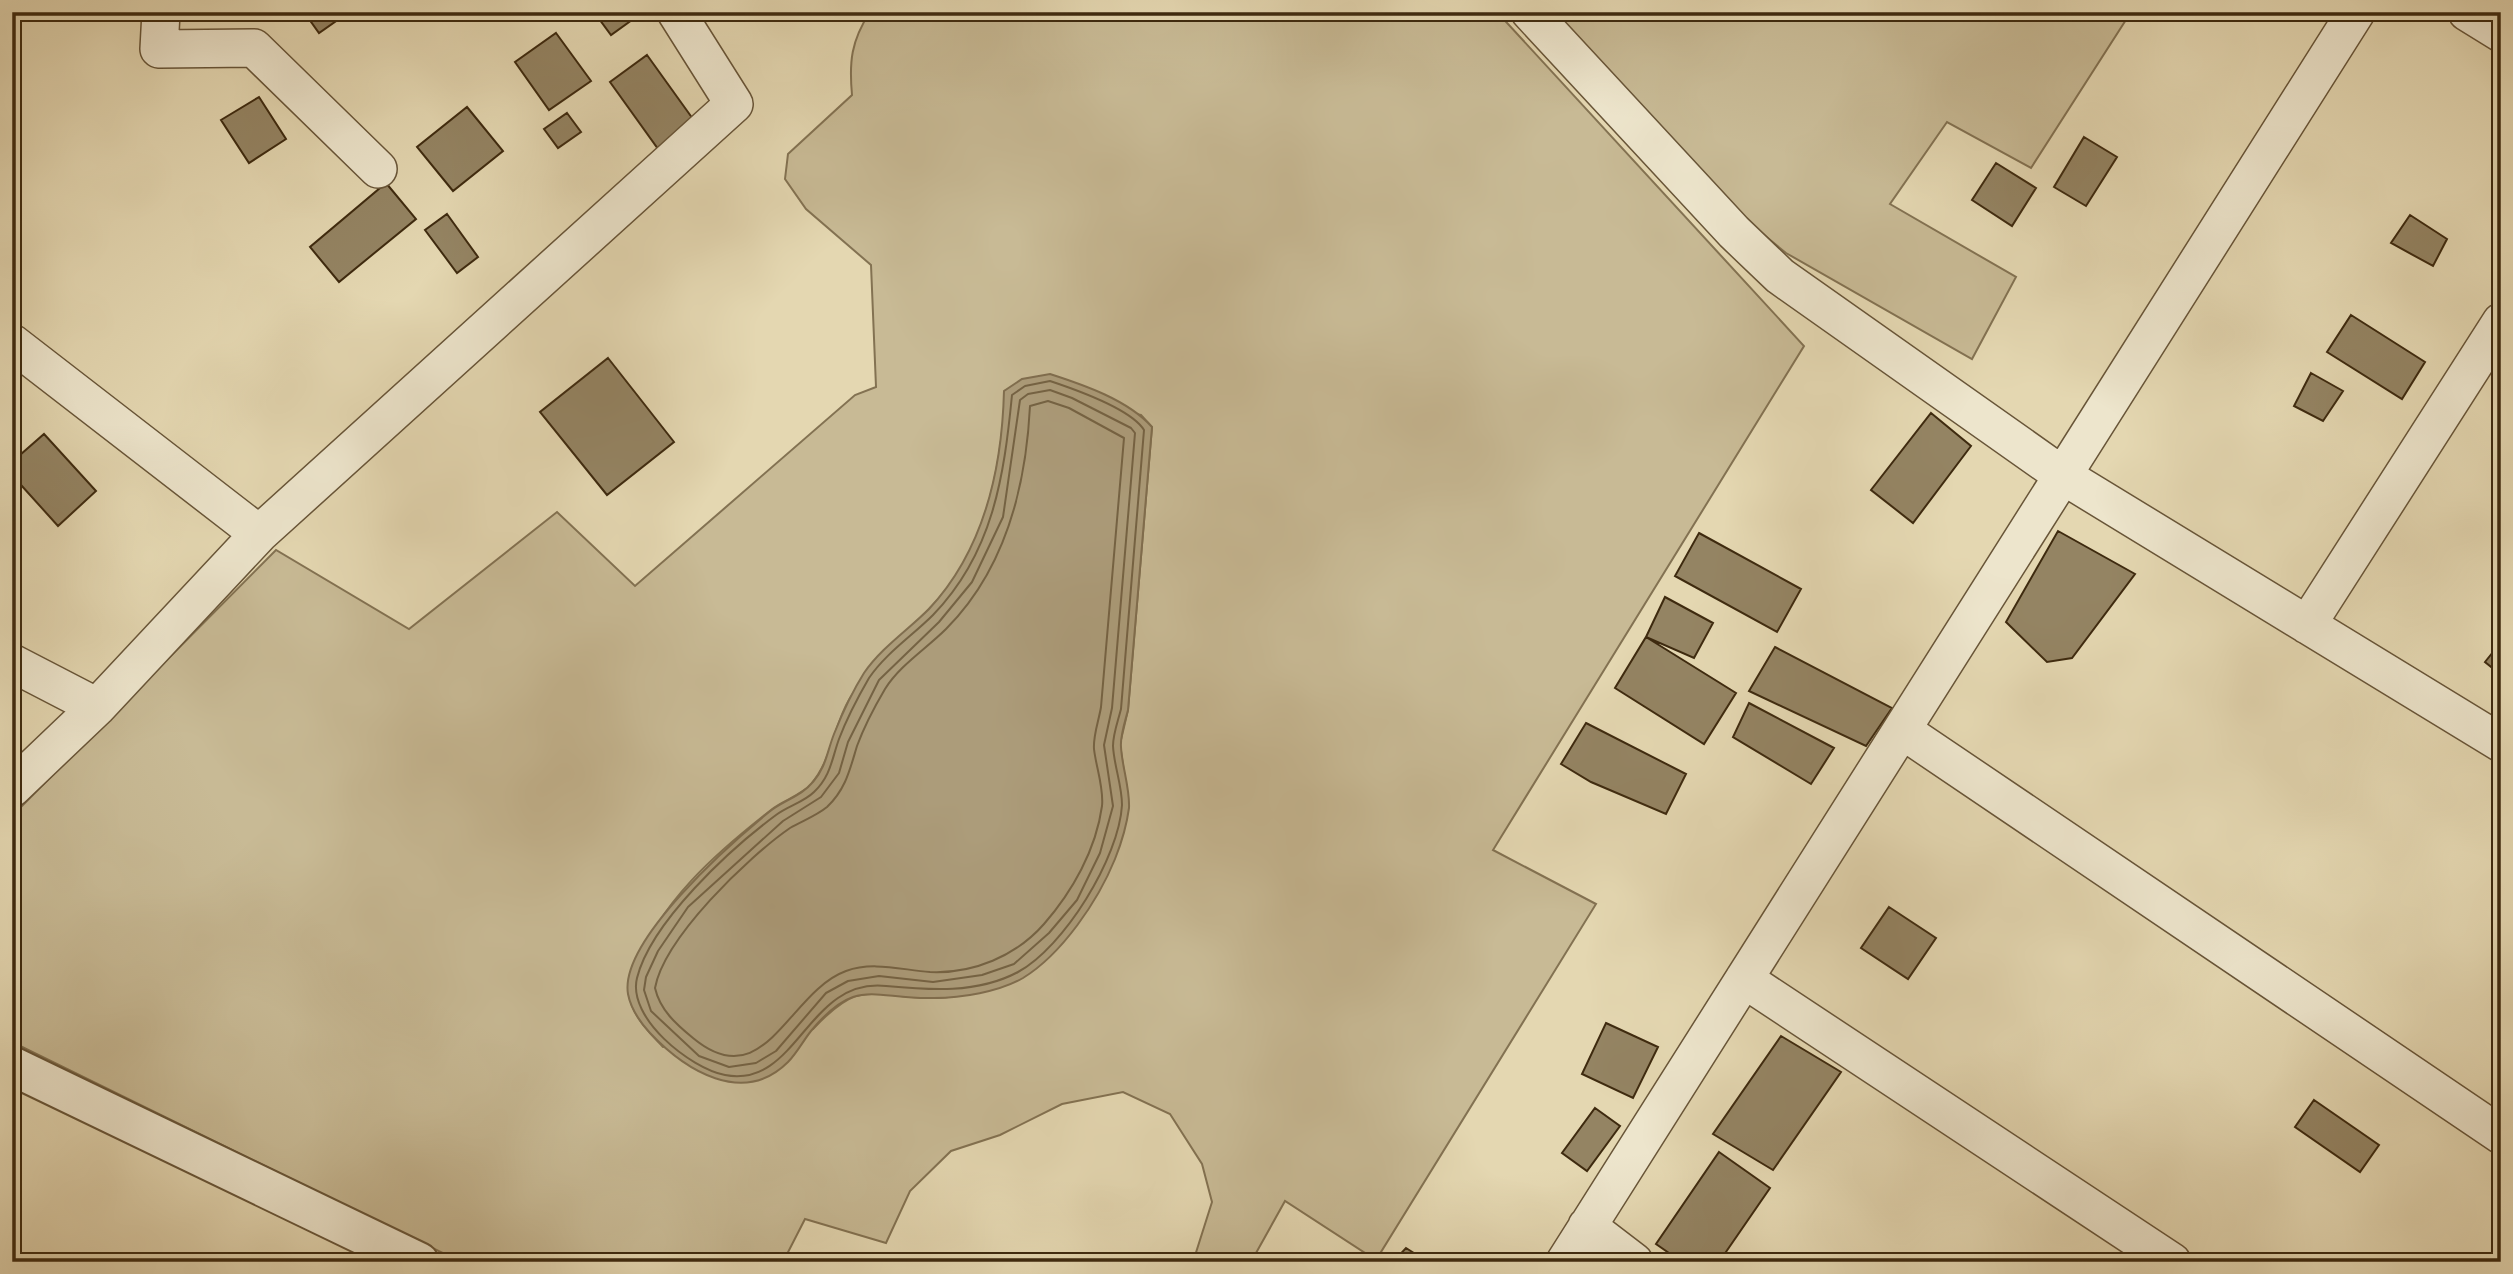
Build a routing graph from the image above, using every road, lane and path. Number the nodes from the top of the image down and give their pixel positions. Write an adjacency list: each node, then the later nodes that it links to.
1 (161, 12): 7 (street)
2 (676, 12): 11 (street)
3 (1530, 12): 10 (street)
4 (2356, 12): 10 (street)
5 (2467, 12): 6 (street)
6 (2501, 33)
7 (378, 169)
8 (2501, 322): 12 (street)
9 (12, 343): 11 (street)
10 (2062, 475): 12 (street); 15 (street)
11 (259, 534): 14 (street)
12 (2307, 625): 16 (street)
13 (12, 663): 14 (street)
14 (97, 707): 17 (street)
15 (1902, 730): 18 (street); 20 (street)
16 (2501, 743)
17 (12, 788)
18 (1744, 979): 21 (street); 25 (street)
19 (12, 1066): 22 (street)
20 (2501, 1135)
21 (1587, 1227): 23 (street); 24 (street)
22 (419, 1262)
23 (1565, 1262)
24 (1634, 1262)
25 (2172, 1262)

